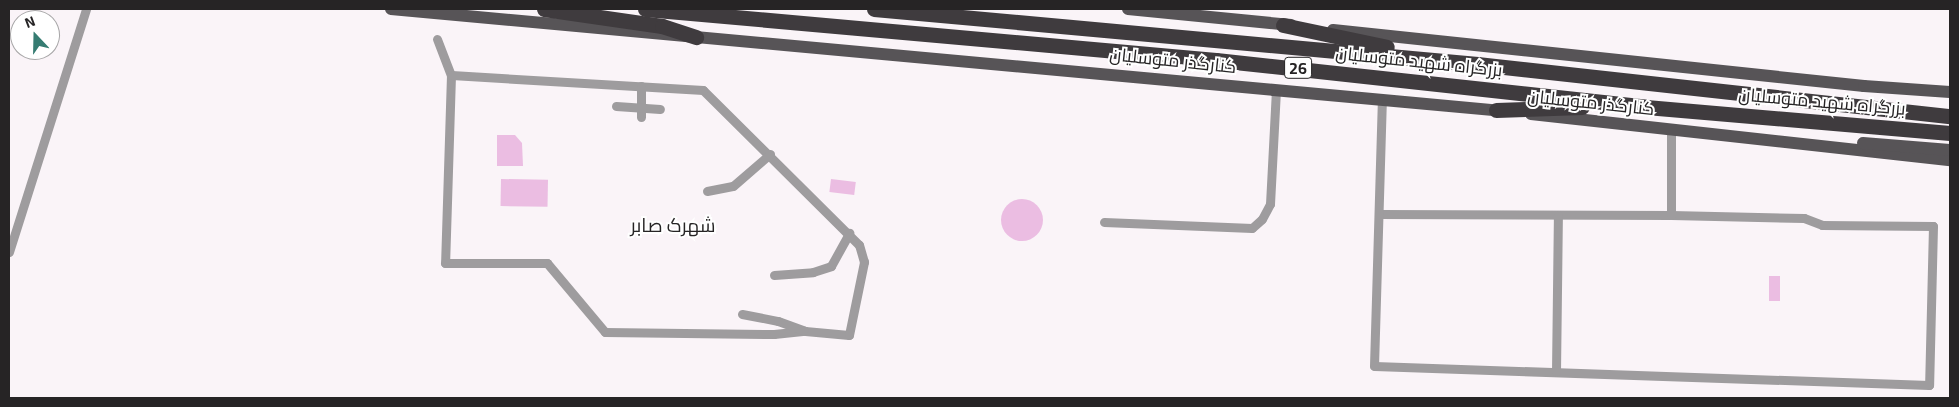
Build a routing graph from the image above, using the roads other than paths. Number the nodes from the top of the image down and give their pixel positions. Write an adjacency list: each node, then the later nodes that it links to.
1 (86, 9): 37 (street)
2 (391, 9): 8 (main road, کنارگذر متوسلیان)
3 (544, 9): 8 (highway)
4 (645, 9): 20 (highway, بزرگراه شهید متوسلیان / 26)
5 (874, 9): 10 (highway, بزرگراه شهید متوسلیان)
6 (1128, 9): 7 (main road)
7 (1283, 24): 10 (highway); 13 (main road)
8 (696, 37): 14 (main road, کنارگذر متوسلیان)
9 (437, 39): 11 (street)
10 (1477, 64): 23 (highway, بزرگراه شهید متوسلیان)
11 (451, 75): 12 (street); 40 (street)
12 (641, 86): 19 (street); 29 (street)
13 (1875, 87): 15 (main road); 16 (main road)
14 (1276, 89): 17 (main road, کنارگذر متوسلیان); 35 (street)
15 (1950, 92)
16 (1950, 97)
17 (1382, 100): 22 (main road, کنارگذر متوسلیان); 32 (street)
18 (616, 106): 19 (street)
19 (641, 107): 21 (street); 24 (street)
20 (1646, 107): 22 (highway); 26 (highway, بزرگراه شهید متوسلیان / 26)
21 (660, 109)
22 (1496, 110): 25 (main road, کنارگذر متوسلیان)
23 (1950, 116)
24 (641, 117)
25 (1671, 129): 27 (main road, کنارگذر متوسلیان); 34 (street)
26 (1950, 133)
27 (1758, 140): 28 (main road); 30 (main road, کنارگذر متوسلیان)
28 (1950, 150)
29 (770, 154): 31 (street); 36 (street)
30 (1950, 160)
31 (707, 191)
32 (1379, 214): 33 (street); 41 (street)
33 (1558, 215): 34 (street); 41 (street)
34 (1671, 215): 41 (street)
35 (1104, 222)
36 (850, 233): 38 (street); 40 (street)
37 (9, 252)
38 (774, 275)
39 (742, 314): 40 (street)
40 (805, 331)
41 (1556, 372)

